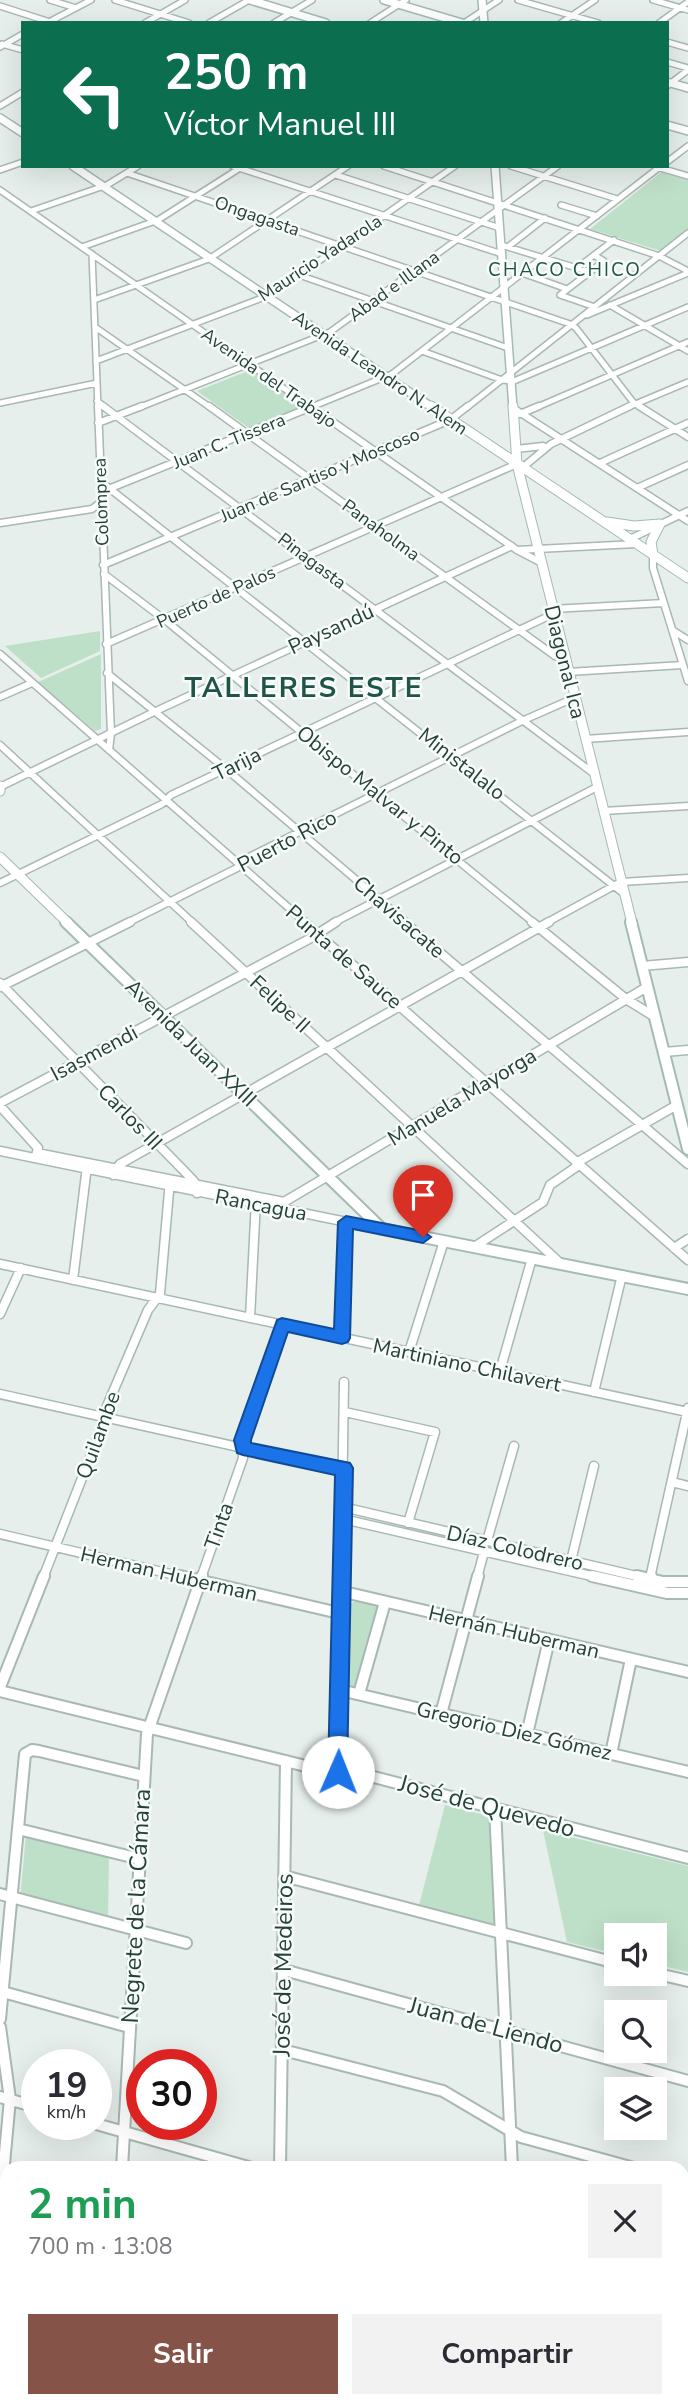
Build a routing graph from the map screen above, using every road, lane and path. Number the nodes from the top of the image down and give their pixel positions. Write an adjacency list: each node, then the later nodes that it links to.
1 (50, 0): 17 (street)
2 (91, 0): 17 (street)
3 (115, 0): 22 (street)
4 (186, 0): 22 (street)
5 (250, 0): 21 (main road); 28 (street)
6 (312, 0): 21 (street)
7 (384, 0): 15 (main road)
8 (406, 0): 15 (street)
9 (482, 0): 20 (main road)
10 (499, 0): 20 (street)
11 (518, 0): 23 (street)
12 (595, 0): 23 (street)
13 (653, 0): 18 (street)
14 (688, 2): 18 (street)
15 (399, 4): 31 (street); 32 (main road)
16 (0, 6): 24 (street)
17 (76, 8): 25 (street)
18 (681, 8): 19 (street); 37 (street)
19 (688, 10)
20 (482, 11): 33 (street); 34 (main road)
21 (292, 12): 29 (street); 30 (main road)
22 (160, 14): 26 (street); 27 (street)
23 (572, 15): 35 (street); 36 (street)
24 (44, 21)
25 (53, 21)
26 (148, 21)
27 (182, 21)
28 (213, 21)
29 (277, 21)
30 (320, 21)
31 (373, 21)
32 (456, 21)
33 (466, 21)
34 (484, 21)
35 (564, 21)
36 (592, 21)
37 (662, 21)
38 (21, 38): 40 (street)
39 (669, 43): 41 (street)
40 (3, 46): 42 (street)
41 (688, 48)
42 (21, 50)
43 (669, 63): 44 (street)
44 (688, 69): 45 (street)
45 (669, 83)
46 (669, 84): 47 (main road)
47 (688, 88)
48 (20, 97): 49 (street)
49 (0, 106)
50 (0, 118): 53 (main road)
51 (669, 126): 52 (main road)
52 (688, 131)
53 (21, 132)
54 (688, 146): 55 (street)
55 (669, 160)
56 (21, 163): 69 (street)
57 (76, 168): 75 (main road, Avenida Leandro N. Alem)
58 (135, 168): 70 (street)
59 (238, 168): 78 (street)
60 (242, 168): 77 (street)
61 (345, 168): 71 (street)
62 (390, 168): 74 (street)
63 (452, 168): 74 (street, Mauricio Yadarola)
64 (495, 168): 82 (main road, Diagonal Ica)
65 (518, 168): 72 (street)
66 (555, 168): 72 (street, Abad e Illana)
67 (658, 168): 80 (street, Juan C. Tissera)
68 (662, 168): 73 (street)
69 (0, 170)
70 (127, 173): 75 (street); 78 (street, Ongagasta)
71 (335, 175): 77 (street); 79 (street)
72 (544, 176): 80 (street); 82 (street, Abad e Illana)
73 (688, 176)
74 (433, 182): 79 (street, Mauricio Yadarola); 82 (street)
75 (103, 187): 83 (street); 88 (main road, Avenida Leandro N. Alem)
76 (0, 190): 83 (street, Avenida del Trabajo)
77 (311, 191): 84 (street); 87 (street)
78 (197, 196): 87 (street, Ongagasta); 88 (street)
79 (409, 199): 84 (street, Mauricio Yadarola); 89 (street)
80 (617, 199): 85 (street, Juan C. Tissera)
81 (561, 205): 85 (street)
82 (501, 206): 86 (street); 89 (street, Abad e Illana); 90 (main road, Diagonal Ica)
83 (30, 211): 99 (street, Avenida del Trabajo)
84 (384, 216): 95 (street); 97 (street, Mauricio Yadarola)
85 (597, 216): 91 (street, Juan C. Tissera)
86 (545, 218): 91 (street); 98 (street)
87 (268, 220): 97 (street, Ongagasta); 105 (street)
88 (155, 222): 99 (street); 105 (main road, Avenida Leandro N. Alem)
89 (481, 223): 90 (street); 95 (street, Abad e Illana)
90 (500, 228): 98 (main road, Diagonal Ica)
91 (579, 229): 93 (street); 104 (street, Juan C. Tissera)
92 (688, 233): 96 (street, Juan de Santiso y Moscoso)
93 (614, 240): 102 (street); 103 (street)
94 (688, 240): 96 (street)
95 (456, 241): 101 (street); 107 (street, Abad e Illana)
96 (675, 243): 103 (street, Juan de Santiso y Moscoso)
97 (342, 245): 107 (street, Ongagasta); 111 (street, Mauricio Yadarola)
98 (505, 246): 101 (main road, Diagonal Ica); 104 (street)
99 (82, 247): 100 (street, Avenida del Trabajo)
100 (92, 254): 112 (street, Avenida del Trabajo); 117 (street, Colomprea)
101 (502, 254): 113 (main road, Diagonal Ica)
102 (594, 255): 106 (street); 108 (street)
103 (659, 256): 109 (street); 118 (street, Juan de Santiso y Moscoso)
104 (543, 257): 106 (street); 110 (street, Juan C. Tissera)
105 (209, 259): 112 (street); 115 (main road, Avenida Leandro N. Alem)
106 (577, 268): 108 (street)
107 (416, 271): 116 (street, Ongagasta); 119 (street, Abad e Illana)
108 (590, 272): 114 (street)
109 (688, 272): 121 (street)
110 (522, 273): 113 (street, Juan C. Tissera); 114 (street)
111 (299, 275): 115 (street, Mauricio Yadarola); 119 (street)
112 (137, 285): 117 (street); 125 (street, Avenida del Trabajo)
113 (504, 288): 116 (street, Juan C. Tissera); 120 (main road, Diagonal Ica)
114 (567, 289): 122 (street)
115 (267, 297): 125 (street, Mauricio Yadarola); 130 (main road, Avenida Leandro N. Alem)
116 (493, 297): 120 (street, Ongagasta); 129 (street, Juan C. Tissera)
117 (94, 300): 128 (street, Colomprea)
118 (601, 300): 121 (street); 122 (street, Juan de Santiso y Moscoso)
119 (373, 301): 129 (street); 130 (street, Abad e Illana)
120 (505, 301): 126 (street, Ongagasta); 134 (main road, Diagonal Ica)
121 (612, 305): 124 (street); 127 (street)
122 (592, 306): 124 (street, Juan de Santiso y Moscoso)
123 (688, 307): 127 (street)
124 (577, 319): 126 (street, Juan de Santiso y Moscoso)
125 (192, 324): 133 (street, Mauricio Yadarola); 139 (street, Avenida del Trabajo)
126 (570, 324): 135 (street); 142 (street, Juan de Santiso y Moscoso)
127 (644, 325): 132 (street); 135 (street)
128 (95, 327): 133 (street, Panaholma); 138 (street, Colomprea)
129 (451, 329): 134 (street); 136 (street, Juan C. Tissera)
130 (325, 335): 139 (street, Abad e Illana); 141 (main road, Avenida Leandro N. Alem)
131 (688, 342): 132 (street)
132 (679, 346): 137 (street); 140 (street)
133 (129, 348): 138 (street, Mauricio Yadarola); 145 (street, Panaholma)
134 (508, 348): 142 (main road, Diagonal Ica)
135 (592, 348): 140 (street); 142 (street)
136 (422, 351): 141 (street, Juan C. Tissera); 142 (street)
137 (688, 351)
138 (96, 360): 144 (street, Colomprea)
139 (251, 365): 145 (street, Abad e Illana); 149 (street, Avenida del Trabajo)
140 (612, 375): 148 (street); 150 (street)
141 (387, 376): 149 (street, Juan C. Tissera); 152 (main road, Avenida Leandro N. Alem)
142 (508, 378): 150 (main road, Diagonal Ica); 152 (street, Juan de Santiso y Moscoso)
143 (688, 382): 148 (street, Puerto de Palos)
144 (97, 383): 146 (street, Colomprea); 147 (street)
145 (187, 390): 151 (street, Abad e Illana); 156 (street, Panaholma)
146 (97, 401): 151 (street, Pinagasta); 153 (street, Colomprea)
147 (0, 403)
148 (636, 405): 155 (street); 158 (street, Puerto de Palos)
149 (312, 407): 156 (street, Juan C. Tissera); 161 (street, Avenida del Trabajo)
150 (517, 413): 158 (street); 160 (main road, Diagonal Ica)
151 (118, 416): 153 (street, Abad e Illana); 163 (street, Pinagasta)
152 (450, 419): 161 (street, Juan de Santiso y Moscoso); 166 (main road, Avenida Leandro N. Alem)
153 (98, 423): 168 (street, Colomprea)
154 (688, 424): 155 (street)
155 (676, 429): 157 (street); 164 (street)
156 (247, 433): 163 (street, Juan C. Tissera); 167 (street, Panaholma)
157 (688, 437)
158 (560, 438): 159 (street, Puerto de Palos); 164 (street)
159 (546, 445): 160 (street, Puerto de Palos); 162 (street, Puerto de Palos)
160 (519, 450): 162 (street); 166 (main road, Diagonal Ica)
161 (375, 451): 167 (street, Juan de Santiso y Moscoso); 172 (street, Avenida del Trabajo)
162 (532, 456): 166 (street, Puerto de Palos)
163 (179, 462): 170 (street, Juan C. Tissera); 174 (street, Pinagasta)
164 (600, 463): 169 (street)
165 (688, 465): 169 (street)
166 (520, 466): 172 (street, Puerto de Palos); 179 (main road, Avenida Leandro N. Alem); 187 (main road, Diagonal Ica)
167 (309, 478): 174 (street, Juan de Santiso y Moscoso); 183 (street, Panaholma)
168 (100, 481): 170 (street, Ministalalo); 171 (street, Colomprea)
169 (638, 488): 178 (street)
170 (111, 489): 171 (street, Juan C. Tissera); 184 (street, Ministalalo)
171 (101, 492): 173 (street, Colomprea)
172 (442, 498): 183 (street, Puerto de Palos); 186 (street, Avenida del Trabajo)
173 (101, 502): 175 (street); 177 (street, Colomprea)
174 (240, 508): 184 (street, Juan de Santiso y Moscoso); 189 (street, Pinagasta)
175 (92, 509): 177 (street); 181 (street)
176 (688, 511): 178 (street)
177 (101, 514): 191 (street, Colomprea)
178 (678, 515): 180 (street); 182 (street)
179 (604, 521): 182 (main road); 185 (main road, Avenida Leandro N. Alem)
180 (688, 521)
181 (0, 523)
182 (660, 524): 185 (street); 188 (main road)
183 (376, 527): 189 (street, Puerto de Palos); 193 (street, Panaholma)
184 (172, 537): 191 (street, Juan de Santiso y Moscoso); 195 (street, Ministalalo)
185 (633, 541): 187 (street); 188 (main road, Avenida Leandro N. Alem)
186 (515, 548): 187 (street); 190 (street, Avenida del Trabajo); 193 (street, Paysandú)
187 (537, 549): 190 (main road, Diagonal Ica)
188 (653, 555): 194 (main road, Avenida Leandro N. Alem); 196 (street)
189 (307, 557): 195 (street, Puerto de Palos); 197 (street, Pinagasta)
190 (540, 562): 198 (main road, Diagonal Ica)
191 (103, 565): 192 (street, Colomprea)
192 (104, 574): 199 (street, Obispo Malvar y Pinto); 204 (street, Colomprea)
193 (445, 577): 197 (street, Paysandú); 200 (street, Panaholma)
194 (688, 578)
195 (237, 588): 199 (street, Puerto de Palos); 203 (street, Ministalalo)
196 (664, 603): 198 (street); 201 (street)
197 (376, 608): 203 (street, Paysandú); 207 (street, Pinagasta)
198 (553, 611): 200 (street, Tarija); 206 (main road, Diagonal Ica)
199 (165, 620): 204 (street, Puerto de Palos); 211 (street, Obispo Malvar y Pinto)
200 (518, 629): 206 (street, Panaholma); 207 (street, Tarija)
201 (672, 630): 202 (street); 208 (street)
202 (688, 640)
203 (305, 641): 211 (street, Paysandú); 215 (street, Ministalalo)
204 (106, 644): 210 (street, Colomprea)
205 (0, 654): 213 (street, Punta de Sauce)
206 (565, 660): 209 (main road, Diagonal Ica)
207 (448, 663): 215 (street, Tarija); 218 (street, Pinagasta)
208 (683, 665): 209 (street); 212 (street)
209 (568, 672): 216 (main road, Diagonal Ica)
210 (107, 673): 217 (street, Chavisacate); 221 (street, Colomprea)
211 (232, 675): 217 (street, Paysandú); 219 (street, Obispo Malvar y Pinto)
212 (688, 681)
213 (32, 682): 214 (street); 223 (street, Punta de Sauce)
214 (0, 696)
215 (376, 696): 219 (street, Tarija); 226 (street, Ministalalo)
216 (574, 698): 218 (street, Puerto Rico); 222 (main road, Diagonal Ica)
217 (156, 711): 221 (street, Paysandú); 227 (street, Chavisacate)
218 (524, 720): 226 (street, Puerto Rico); 229 (street, Pinagasta)
219 (303, 732): 227 (street, Tarija); 232 (street, Obispo Malvar y Pinto)
220 (688, 732): 222 (street)
221 (111, 734): 223 (street, Paysandú); 225 (street, Colomprea)
222 (585, 739): 229 (main road, Diagonal Ica)
223 (98, 740): 225 (street, Punta de Sauce); 228 (street, Paysandú)
224 (0, 745): 228 (street, Felipe II)
225 (108, 750): 233 (street, Punta de Sauce)
226 (453, 756): 232 (street, Puerto Rico); 236 (street, Ministalalo)
227 (226, 769): 233 (street, Tarija); 237 (street, Chavisacate)
228 (29, 772): 230 (street, Paysandú); 238 (street, Felipe II)
229 (593, 773): 231 (main road, Diagonal Ica)
230 (1, 787)
231 (597, 787): 235 (main road, Diagonal Ica); 236 (street, Isasmendi)
232 (378, 793): 237 (street, Puerto Rico); 240 (street, Obispo Malvar y Pinto)
233 (166, 800): 238 (street, Tarija); 241 (street, Punta de Sauce)
234 (688, 806): 235 (street)
235 (603, 811): 245 (main road, Diagonal Ica)
236 (533, 819): 240 (street, Isasmendi); 245 (street, Ministalalo)
237 (300, 833): 241 (street, Puerto Rico); 246 (street, Chavisacate)
238 (97, 835): 242 (street, Tarija); 247 (street, Felipe II)
239 (0, 857): 242 (main road, Avenida Juan XXIII)
240 (457, 858): 246 (street, Isasmendi); 248 (street, Obispo Malvar y Pinto)
241 (240, 865): 247 (street, Puerto Rico); 249 (street, Punta de Sauce)
242 (17, 874): 244 (street, Tarija); 250 (main road, Avenida Juan XXIII)
243 (688, 878): 245 (street)
244 (0, 883)
245 (620, 886): 248 (street); 252 (main road, Diagonal Ica)
246 (378, 899): 249 (street, Isasmendi); 253 (street, Chavisacate)
247 (169, 902): 250 (street, Puerto Rico); 254 (street, Felipe II)
248 (540, 927): 253 (street); 257 (street, Obispo Malvar y Pinto)
249 (317, 933): 254 (street, Isasmendi); 258 (street, Punta de Sauce)
250 (88, 942): 255 (street, Puerto Rico); 259 (main road, Avenida Juan XXIII)
251 (688, 962): 252 (street)
252 (642, 966): 256 (main road, Diagonal Ica)
253 (461, 970): 258 (street); 261 (street, Chavisacate)
254 (246, 973): 259 (street, Isasmendi); 262 (street, Felipe II)
255 (1, 986): 265 (street, Carlos III)
256 (647, 987): 257 (street, Manuela Mayorga); 260 (main road, Diagonal Ica)
257 (626, 999): 260 (street, Obispo Malvar y Pinto); 261 (street, Manuela Mayorga)
258 (400, 1006): 262 (street); 266 (street, Punta de Sauce)
259 (164, 1016): 265 (street, Isasmendi); 267 (main road, Avenida Juan XXIII)
260 (655, 1017): 264 (main road, Diagonal Ica)
261 (547, 1045): 266 (street, Manuela Mayorga); 270 (street, Chavisacate)
262 (327, 1048): 267 (street); 271 (street, Felipe II)
263 (688, 1050): 264 (street)
264 (664, 1052): 269 (main road, Diagonal Ica)
265 (77, 1062): 268 (street, Isasmendi); 272 (street, Carlos III)
266 (486, 1083): 271 (street, Manuela Mayorga); 276 (street, Punta de Sauce)
267 (244, 1095): 272 (street); 280 (main road, Avenida Juan XXIII)
268 (0, 1105): 275 (street)
269 (677, 1105): 270 (street); 273 (main road, Diagonal Ica)
270 (641, 1125): 276 (street); 277 (street, Chavisacate)
271 (414, 1126): 280 (street, Manuela Mayorga); 285 (street, Felipe II)
272 (155, 1144): 279 (street); 282 (street, Carlos III)
273 (688, 1148)
274 (0, 1151): 275 (street, Rancagua)
275 (36, 1156): 278 (street, Rancagua)
276 (578, 1164): 285 (street); 291 (street, Punta de Sauce)
277 (688, 1164)
278 (87, 1166): 279 (street, Rancagua); 298 (street)
279 (114, 1172): 281 (street, Rancagua)
280 (328, 1177): 284 (street, Manuela Mayorga); 287 (main road, Avenida Juan XXIII)
281 (169, 1183): 282 (street, Rancagua); 300 (street, Quilambe)
282 (197, 1189): 283 (street, Rancagua)
283 (256, 1200): 284 (street, Rancagua); 302 (street)
284 (283, 1206): 286 (street, Rancagua)
285 (513, 1220): 290 (street); 294 (street, Felipe II)
286 (346, 1222): 287 (street, Rancagua); 304 (street)
287 (382, 1229): 289 (main road, Rancagua)
288 (688, 1239): 291 (street)
289 (444, 1241): 290 (main road, Rancagua); 305 (street)
290 (474, 1247): 292 (main road, Rancagua)
291 (674, 1248): 293 (street, Punta de Sauce)
292 (532, 1258): 294 (main road, Rancagua); 306 (street)
293 (688, 1260)
294 (560, 1263): 297 (main road, Rancagua)
295 (0, 1264): 296 (street, Martiniano Chilavert)
296 (21, 1268): 298 (street, Martiniano Chilavert); 301 (street)
297 (622, 1275): 299 (main road, Rancagua); 308 (street)
298 (73, 1280): 300 (street, Martiniano Chilavert)
299 (688, 1289)
300 (159, 1298): 302 (street, Martiniano Chilavert); 312 (street, Quilambe)
301 (0, 1314)
302 (250, 1318): 303 (street, Martiniano Chilavert)
303 (282, 1325): 304 (street, Martiniano Chilavert); 314 (street, Tinta)
304 (342, 1338): 305 (street, Martiniano Chilavert)
305 (410, 1352): 306 (street, Martiniano Chilavert)
306 (500, 1371): 308 (street, Martiniano Chilavert)
307 (344, 1382): 311 (street)
308 (594, 1392): 310 (street, Martiniano Chilavert)
309 (0, 1394): 312 (street)
310 (688, 1411): 317 (street)
311 (345, 1412): 316 (street); 321 (street)
312 (104, 1418): 314 (street); 324 (street, Quilambe)
313 (513, 1446): 323 (street)
314 (243, 1448): 316 (street); 327 (street, Tinta)
315 (594, 1466): 326 (street)
316 (344, 1468): 319 (street)
317 (672, 1482): 318 (street); 329 (street)
318 (688, 1486)
319 (342, 1507): 320 (street); 321 (street, Díaz Colodrero)
320 (342, 1519): 325 (street, Díaz Colodrero); 330 (street)
321 (408, 1523): 323 (street, Díaz Colodrero)
322 (0, 1534): 324 (street, Herman Huberman)
323 (487, 1541): 326 (street, Díaz Colodrero)
324 (55, 1547): 327 (street, Herman Huberman); 338 (street, Quilambe)
325 (484, 1552): 329 (street, Díaz Colodrero); 334 (street)
326 (571, 1561): 329 (street, Díaz Colodrero)
327 (200, 1581): 333 (street, Herman Huberman); 342 (street, Tinta)
328 (688, 1582): 329 (street, Díaz Colodrero)
329 (649, 1583): 331 (street, Díaz Colodrero)
330 (340, 1591): 332 (street, Hernán Huberman); 333 (street)
331 (688, 1593)
332 (385, 1602): 334 (street, Hernán Huberman); 340 (street)
333 (339, 1613): 339 (street)
334 (466, 1621): 335 (street, Hernán Huberman); 341 (street)
335 (550, 1640): 336 (street, Hernán Huberman); 343 (street)
336 (631, 1659): 337 (street, Hernán Huberman); 344 (street)
337 (688, 1672)
338 (0, 1689): 342 (street, José de Quevedo)
339 (340, 1690): 340 (street, Gregorio Diez Gómez); 346 (street)
340 (359, 1694): 341 (street, Gregorio Diez Gómez)
341 (441, 1714): 343 (street, Gregorio Diez Gómez)
342 (149, 1727): 345 (street, José de Quevedo); 348 (street, Negrete de la Cámara)
343 (527, 1734): 344 (street, Gregorio Diez Gómez)
344 (611, 1754): 347 (street, Gregorio Diez Gómez)
345 (286, 1761): 346 (street, José de Quevedo); 353 (street, José de Medeiros)
346 (338, 1772): 349 (street, José de Quevedo)
347 (688, 1772)
348 (144, 1776): 350 (street); 352 (street, Negrete de la Cámara)
349 (495, 1808): 351 (street, José de Quevedo); 357 (street)
350 (18, 1829): 352 (street); 355 (street)
351 (688, 1858)
352 (140, 1859): 356 (street, Negrete de la Cámara)
353 (284, 1876): 357 (street); 360 (street, José de Medeiros)
354 (0, 1894): 355 (street)
355 (13, 1897): 356 (street); 363 (street)
356 (136, 1930): 358 (street); 365 (street, Negrete de la Cámara)
357 (500, 1934): 359 (street); 367 (street)
358 (186, 1943)
359 (604, 1960)
360 (284, 1970): 367 (street, Juan de Liendo); 368 (street, José de Medeiros)
361 (667, 1976): 362 (street)
362 (688, 1981)
363 (3, 1992): 364 (street); 365 (street)
364 (0, 2019)
365 (129, 2026): 372 (street, Negrete de la Cámara)
366 (0, 2027): 370 (street)
367 (505, 2031): 369 (street, Juan de Liendo); 373 (street)
368 (283, 2050): 373 (street); 377 (street, José de Medeiros)
369 (688, 2081)
370 (5, 2098): 374 (street)
371 (112, 2128): 372 (street)
372 (124, 2131): 375 (street, Negrete de la Cámara); 376 (street)
373 (510, 2133): 378 (street); 379 (street)
374 (2, 2161)
375 (122, 2161)
376 (228, 2161)
377 (280, 2161)
378 (512, 2161)
379 (609, 2161)

